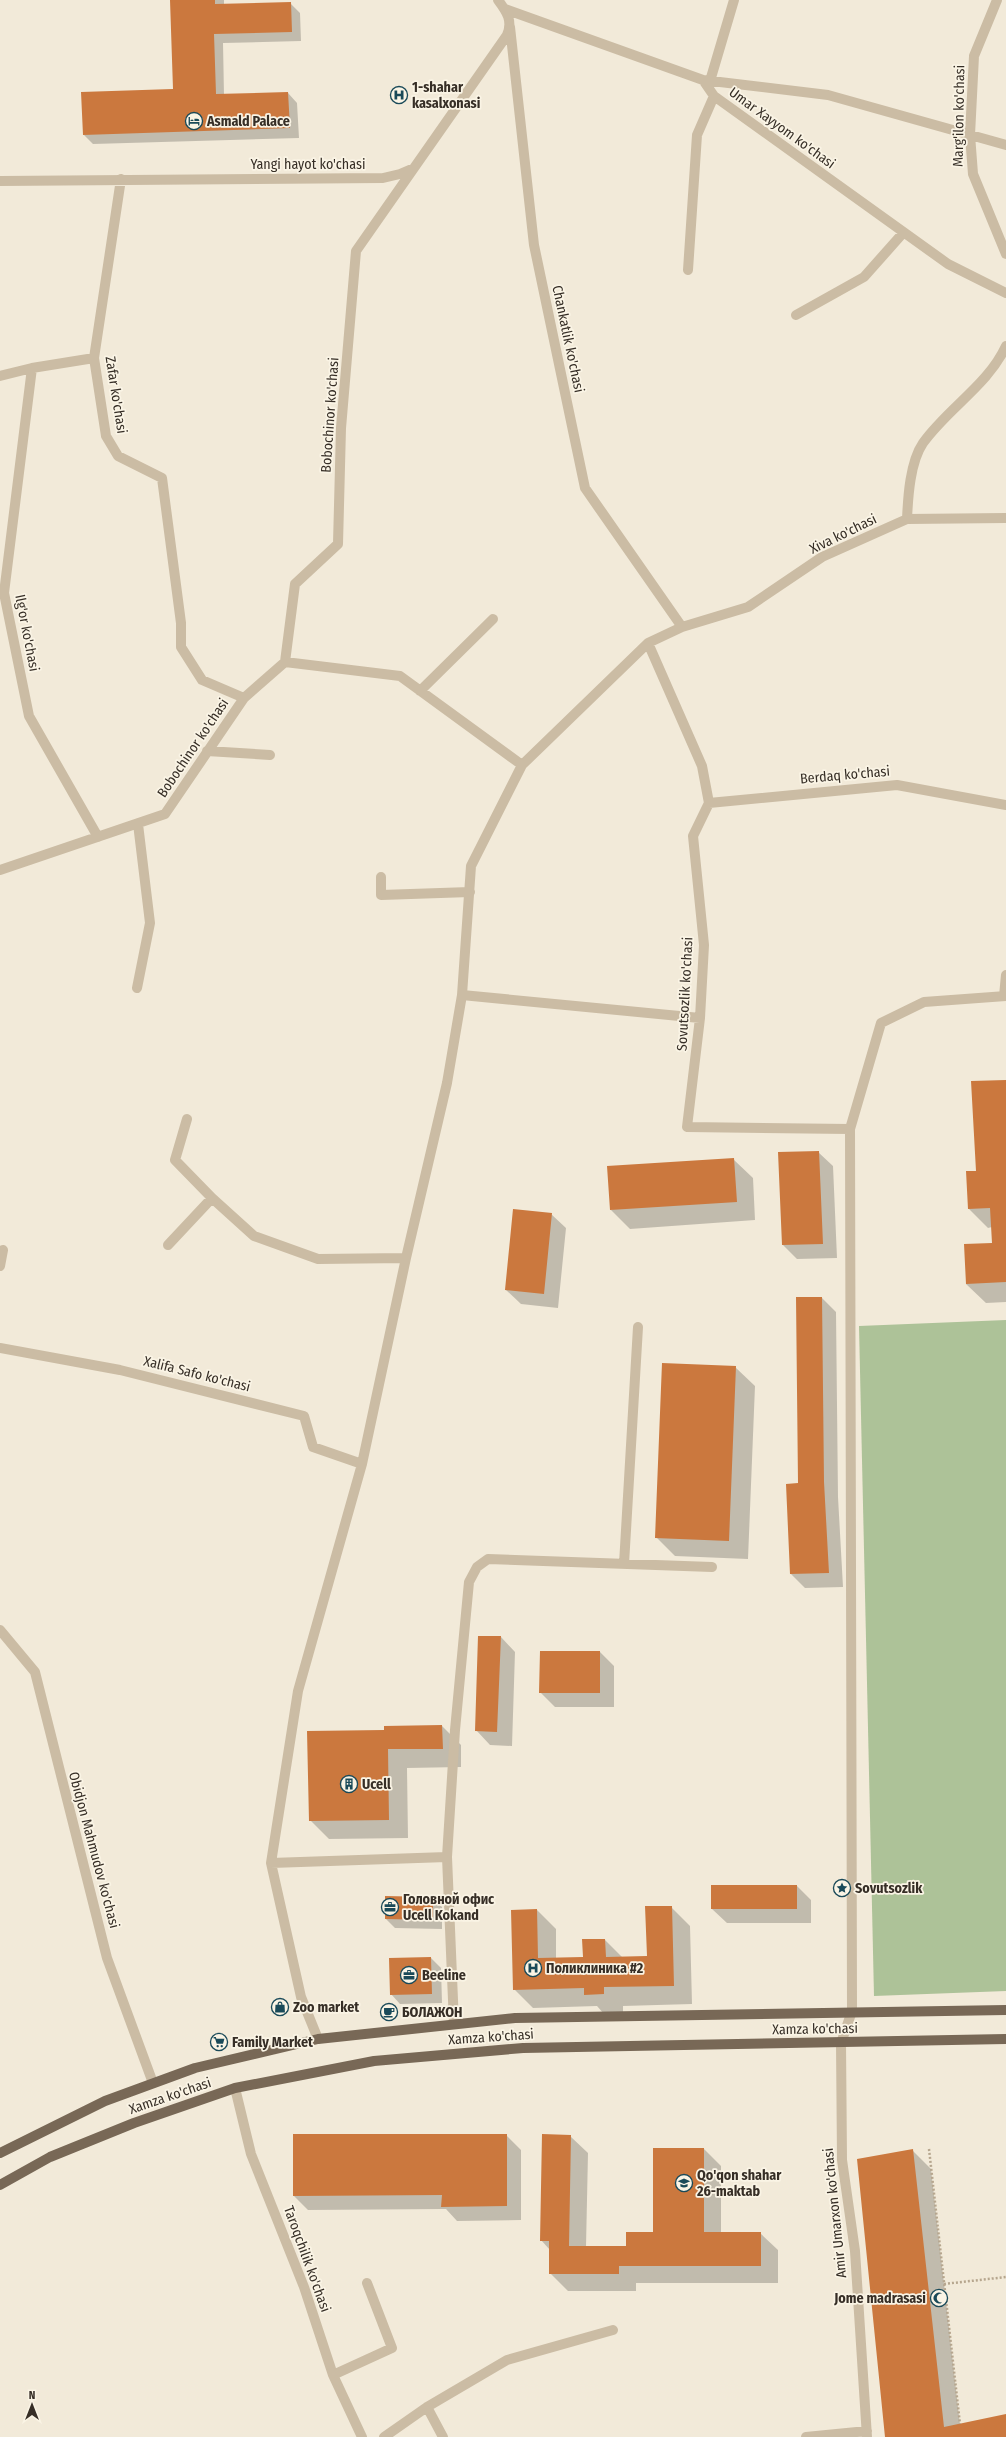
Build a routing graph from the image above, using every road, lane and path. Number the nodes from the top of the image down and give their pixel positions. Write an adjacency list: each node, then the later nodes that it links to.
1 (498, 0): 5 (street)
2 (734, 0): 8 (street)
3 (986, 0): 6 (street)
4 (997, 0): 6 (street, Marg'ilon ko'chasi)
5 (505, 9): 7 (street); 8 (street)
6 (992, 10): 10 (street, Marg'ilon ko'chasi)
7 (510, 27): 12 (street); 27 (street, Chankatlik ko'chasi)
8 (706, 80): 9 (street, Umar Xayyom ko'chasi); 10 (street)
9 (714, 96): 15 (street, Umar Xayyom ko'chasi); 17 (street)
10 (970, 135): 11 (street); 16 (street, Marg'ilon ko'chasi)
11 (1006, 145)
12 (414, 168): 13 (street, Yangi hayot ko'chasi); 29 (street, Bobochinor ko'chasi)
13 (121, 179): 14 (street, Yangi hayot ko'chasi); 21 (street, Zafar ko'chasi)
14 (0, 180)
15 (903, 233): 18 (street, Umar Xayyom ko'chasi); 19 (street)
16 (1006, 254)
17 (688, 270)
18 (1006, 293)
19 (796, 315)
20 (1006, 346): 25 (street)
21 (94, 358): 22 (street); 31 (street, Zafar ko'chasi)
22 (32, 368): 23 (street); 38 (street, Ilg'or ko'chasi)
23 (0, 376)
24 (1006, 518): 25 (street, Xiva ko'chasi)
25 (907, 519): 27 (street, Xiva ko'chasi)
26 (493, 620): 30 (street)
27 (682, 627): 28 (street, Xiva ko'chasi)
28 (648, 643): 34 (street, Xiva ko'chasi); 35 (street)
29 (285, 662): 30 (street); 31 (street, Bobochinor ko'chasi)
30 (420, 691): 34 (street)
31 (244, 698): 32 (street, Bobochinor ko'chasi)
32 (207, 752): 33 (street); 37 (street, Bobochinor ko'chasi)
33 (270, 755)
34 (522, 765): 41 (street, Xiva ko'chasi)
35 (709, 803): 36 (street, Berdaq ko'chasi); 46 (street, Sovutsozlik ko'chasi)
36 (1006, 805)
37 (138, 824): 38 (street, Bobochinor ko'chasi); 43 (street)
38 (98, 837): 39 (street, Bobochinor ko'chasi)
39 (0, 870)
40 (382, 877): 41 (street)
41 (470, 892): 44 (street, Xiva ko'chasi)
42 (1006, 975): 45 (street)
43 (137, 988)
44 (462, 995): 46 (street); 52 (street, Xiva ko'chasi)
45 (1005, 996): 48 (street, Amir Umarxon ko'chasi)
46 (700, 1018): 48 (street, Sovutsozlik ko'chasi)
47 (187, 1119): 49 (street)
48 (850, 1130): 63 (street, Amir Umarxon ko'chasi)
49 (212, 1198): 50 (street); 52 (street)
50 (168, 1245)
51 (3, 1250): 53 (street)
52 (406, 1258): 56 (street, Xiva ko'chasi)
53 (0, 1266)
54 (638, 1327): 57 (street)
55 (0, 1348): 56 (street, Xalifa Safo ko'chasi)
56 (362, 1464): 61 (street, Xiva ko'chasi)
57 (624, 1564): 58 (street); 60 (street)
58 (712, 1567)
59 (0, 1630): 68 (street, Obidjon Mahmudov ko'chasi)
60 (448, 1857): 61 (street); 64 (street)
61 (270, 1862): 65 (street)
62 (1006, 2010): 63 (main road, Xamza ko'chasi)
63 (852, 2011): 64 (main road, Xamza ko'chasi); 67 (street, Amir Umarxon ko'chasi)
64 (454, 2024): 65 (main road, Xamza ko'chasi)
65 (318, 2039): 68 (main road, Xamza ko'chasi)
66 (1006, 2039): 67 (main road, Xamza ko'chasi)
67 (841, 2043): 69 (main road, Xamza ko'chasi); 80 (street, Amir Umarxon ko'chasi)
68 (153, 2083): 71 (main road, Xamza ko'chasi)
69 (235, 2088): 72 (main road, Xamza ko'chasi); 77 (street, Taroqchilik ko'chasi)
70 (929, 2149): 75 (path)
71 (0, 2153)
72 (0, 2185)
73 (1006, 2277): 75 (path)
74 (367, 2283): 77 (street)
75 (944, 2284): 79 (path)
76 (613, 2330): 78 (street)
77 (332, 2375): 81 (street, Taroqchilik ko'chasi)
78 (427, 2407): 82 (street); 83 (street)
79 (960, 2424)
80 (867, 2434): 84 (street)
81 (362, 2437)
82 (384, 2437)
83 (443, 2437)
84 (806, 2437)

